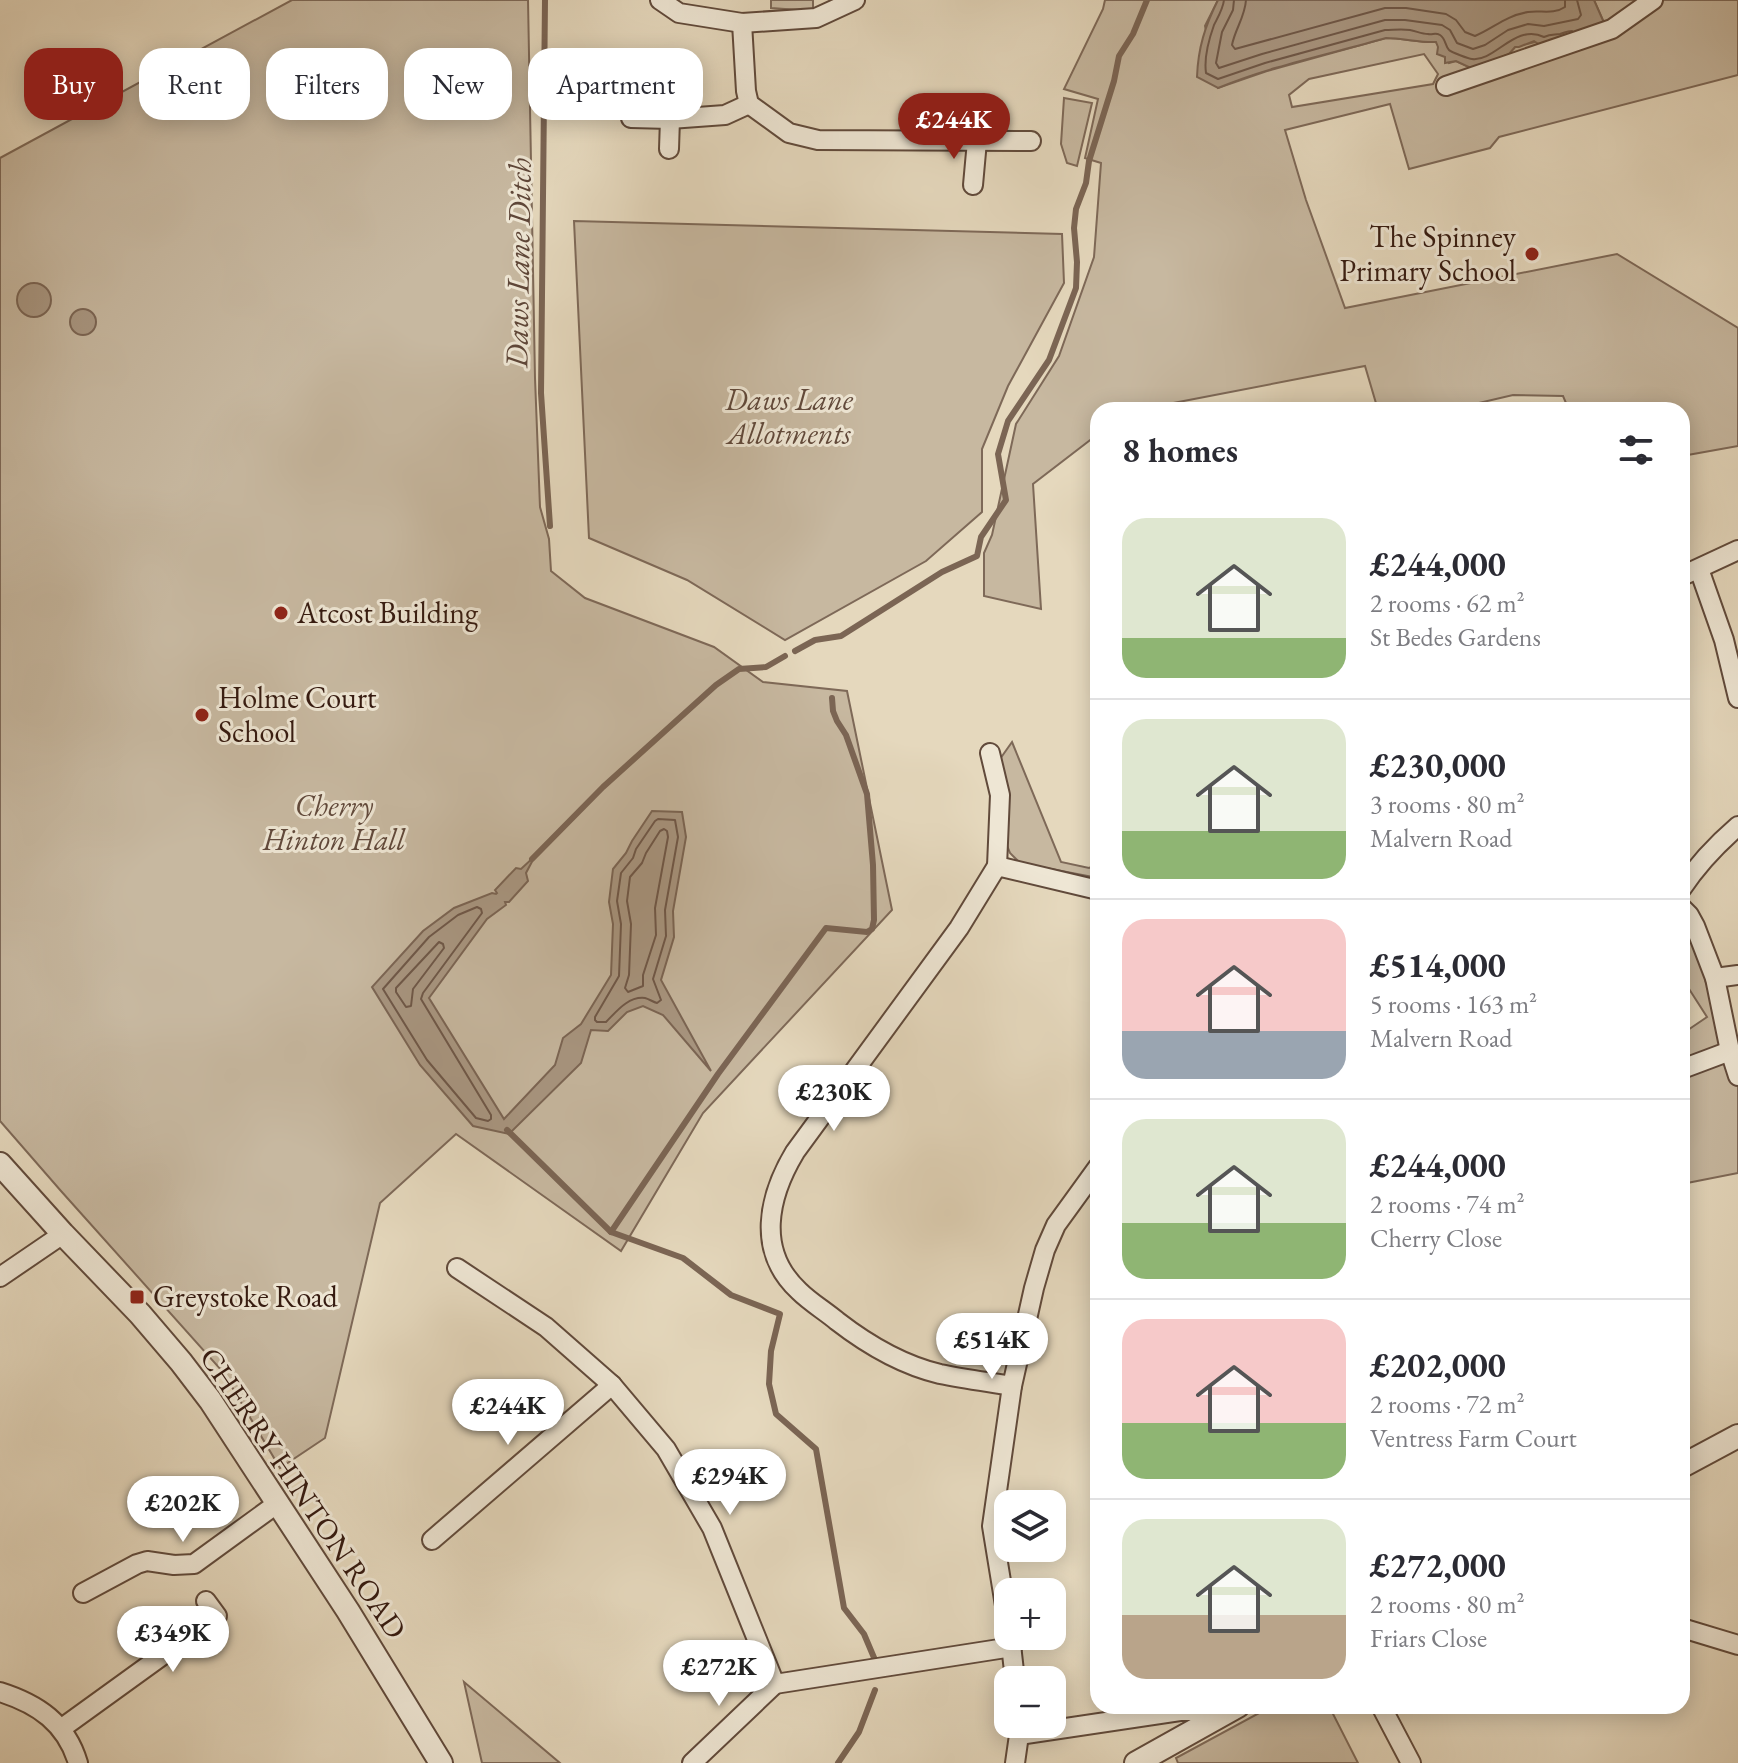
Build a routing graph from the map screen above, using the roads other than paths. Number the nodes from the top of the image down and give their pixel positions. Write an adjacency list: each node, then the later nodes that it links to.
1 (660, 0): 4 (street)
2 (855, 0): 4 (street)
3 (1653, 0): 5 (street)
4 (742, 23): 6 (street)
5 (1446, 86)
6 (749, 104): 7 (street); 9 (street)
7 (703, 117)
8 (670, 120): 11 (street)
9 (977, 141): 10 (street); 12 (street)
10 (1031, 141)
11 (669, 149)
12 (973, 185)
13 (1738, 550): 14 (street)
14 (1690, 573): 15 (street)
15 (1738, 698)
16 (990, 753): 18 (street)
17 (1738, 826): 19 (street)
18 (997, 866): 20 (street); 33 (street)
19 (1690, 876)
20 (1090, 888)
21 (1690, 917): 23 (street)
22 (1738, 975): 23 (street)
23 (1715, 978): 24 (street)
24 (1730, 1051): 25 (street); 26 (street)
25 (1690, 1066)
26 (1738, 1076)
27 (0, 1164): 29 (street, CHERRY HINTON ROAD)
28 (1090, 1178): 33 (street)
29 (63, 1234): 31 (street); 36 (street, CHERRY HINTON ROAD)
30 (457, 1268): 32 (street)
31 (0, 1277)
32 (612, 1385): 37 (street); 44 (street)
33 (1012, 1386): 38 (street)
34 (1738, 1436): 35 (street)
35 (1690, 1462)
36 (278, 1503): 39 (street); 53 (street, CHERRY HINTON ROAD)
37 (432, 1540)
38 (1000, 1578)
39 (89, 1584)
40 (206, 1601): 50 (street)
41 (1690, 1630): 43 (street)
42 (994, 1645): 44 (street)
43 (1738, 1645)
44 (775, 1684): 54 (street)
45 (0, 1692): 50 (street)
46 (1155, 1714): 49 (street)
47 (1224, 1714): 56 (street)
48 (1385, 1714): 57 (street)
49 (1066, 1724)
50 (62, 1728): 52 (street)
51 (1018, 1738): 55 (street)
52 (78, 1763)
53 (441, 1763)
54 (692, 1763)
55 (1015, 1763)
56 (1136, 1763)
57 (1411, 1763)

